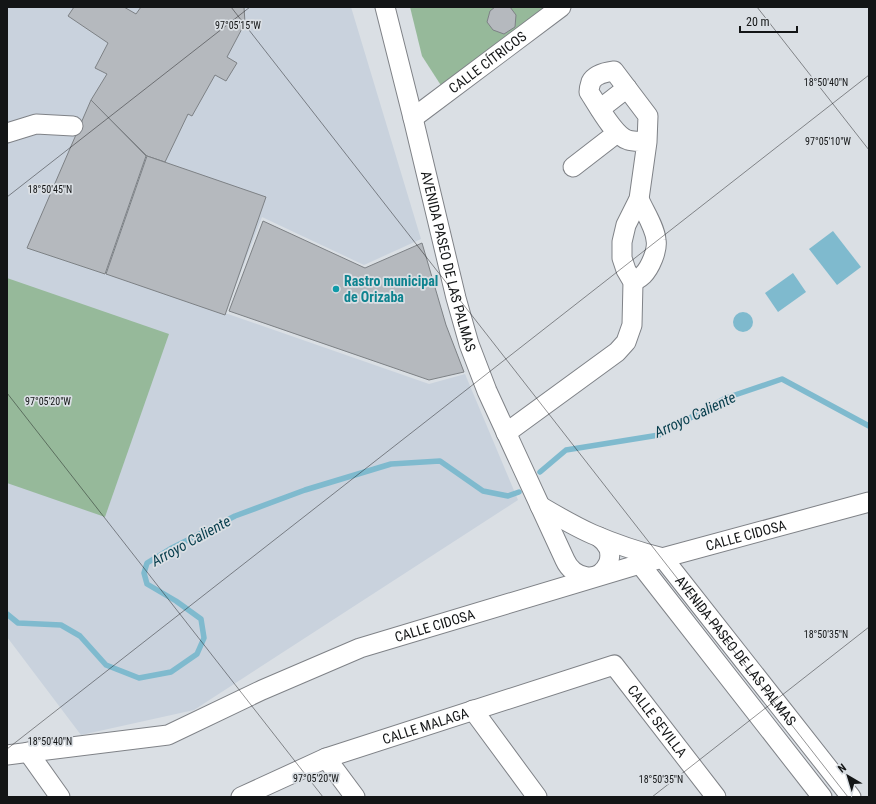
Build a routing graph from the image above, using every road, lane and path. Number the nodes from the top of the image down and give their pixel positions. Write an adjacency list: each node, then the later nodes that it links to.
1 (385, 7): 5 (street, AVENIDA PASEO DE LAS PALMAS)
2 (561, 7): 5 (street, CALLE CÍTRICOS)
3 (627, 88): 4 (street); 4 (street); 9 (street)
4 (600, 109): 8 (street)
5 (413, 118): 13 (street, AVENIDA PASEO DE LAS PALMAS)
6 (73, 126): 7 (street)
7 (7, 133)
8 (617, 133): 9 (street); 10 (street)
9 (647, 142): 11 (street)
10 (572, 167)
11 (638, 199): 12 (street); 12 (street)
12 (633, 282): 13 (street)
13 (506, 433): 15 (street, AVENIDA PASEO DE LAS PALMAS)
14 (869, 502): 17 (street, CALLE CIDOSA)
15 (540, 506): 16 (street); 18 (street, AVENIDA PASEO DE LAS PALMAS)
16 (596, 536): 17 (street); 18 (street); 20 (street)
17 (663, 558): 19 (street, CALLE CIDOSA); 32 (street, AVENIDA PASEO DE LAS PALMAS)
18 (565, 560): 20 (street, AVENIDA PASEO DE LAS PALMAS)
19 (640, 564): 20 (street, CALLE CIDOSA); 31 (street, AVENIDA PASEO DE LAS PALMAS)
20 (596, 576): 23 (street, CALLE CIDOSA)
21 (614, 664): 22 (street, CALLE MALAGA); 30 (street, CALLE SEVILLA)
22 (473, 710): 25 (street, CALLE MALAGA); 29 (street)
23 (28, 752): 24 (street, CALLE CIDOSA); 26 (street)
24 (7, 755)
25 (326, 758): 27 (street, CALLE MALAGA); 28 (street)
26 (60, 797)
27 (241, 797)
28 (355, 797)
29 (537, 797)
30 (716, 797)
31 (822, 797)
32 (851, 797)

